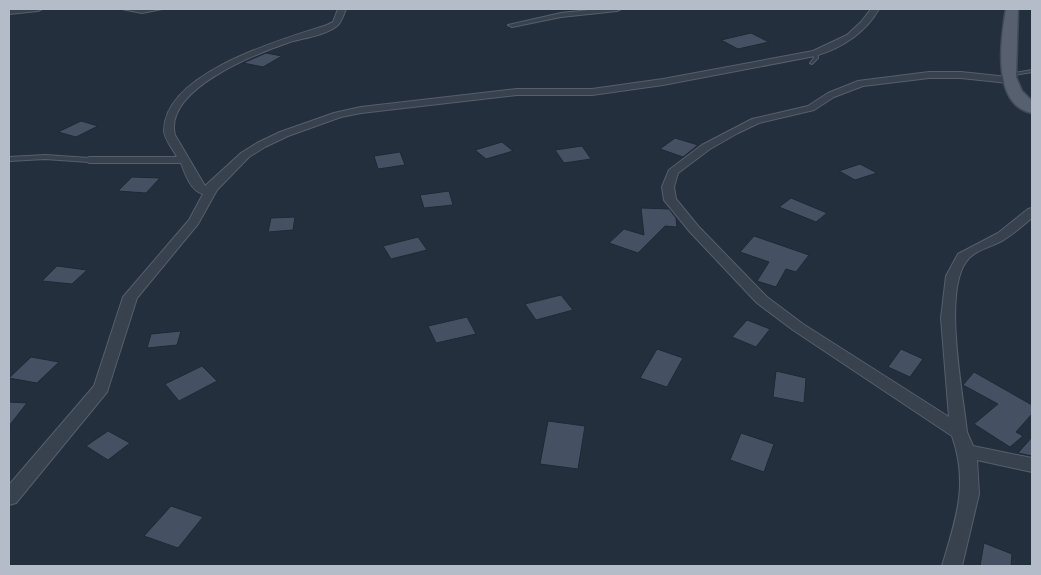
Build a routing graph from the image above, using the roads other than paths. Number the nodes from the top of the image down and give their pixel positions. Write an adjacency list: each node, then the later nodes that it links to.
1 (38, 9): 8 (street)
2 (126, 9): 3 (street)
3 (158, 9)
4 (342, 9): 17 (street)
5 (617, 9): 9 (street)
6 (876, 9): 10 (street)
7 (1012, 9): 13 (main road)
8 (9, 12)
9 (512, 25)
10 (815, 53): 11 (lane); 18 (street)
11 (812, 63)
12 (1032, 71): 13 (lane)
13 (1008, 78): 14 (main road); 20 (street)
14 (1032, 109)
15 (9, 159): 16 (lane)
16 (89, 160): 17 (street)
17 (185, 160): 18 (street)
18 (212, 188): 23 (street)
19 (1032, 212): 20 (street)
20 (959, 432): 21 (street)
21 (966, 451): 22 (street); 24 (street)
22 (1032, 465)
23 (9, 498)
24 (952, 566)

